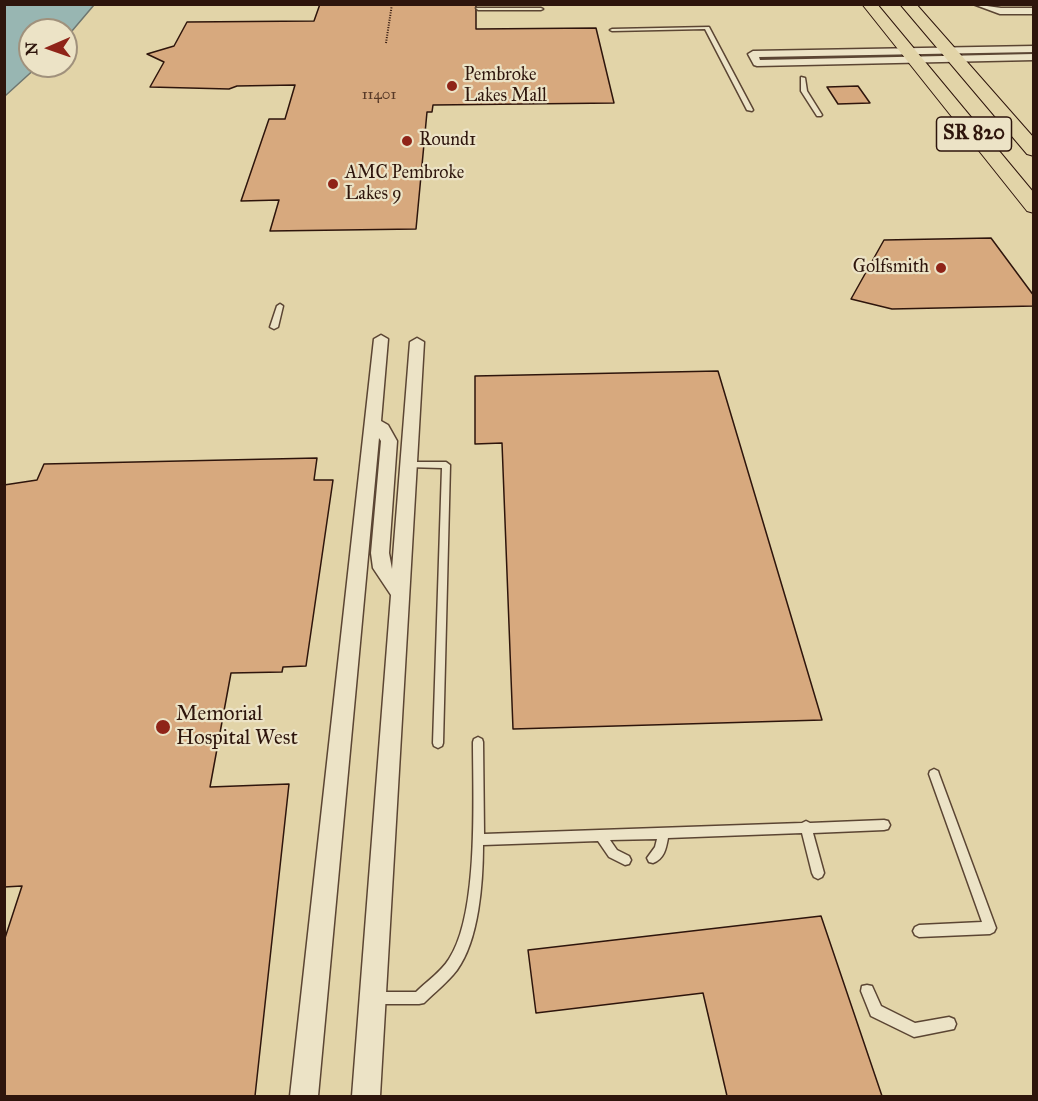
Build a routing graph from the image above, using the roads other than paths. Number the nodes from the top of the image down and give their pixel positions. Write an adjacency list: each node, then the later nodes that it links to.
1 (869, 4): 10 (highway, SR 820)
2 (908, 4): 9 (highway, SR 820)
3 (977, 5): 6 (street)
4 (478, 9): 5 (lane)
5 (541, 9)
6 (1034, 11)
7 (612, 30): 14 (lane)
8 (1034, 49): 9 (street)
9 (952, 54): 10 (street); 11 (street); 16 (highway, SR 820)
10 (911, 56): 12 (street); 17 (highway, SR 820)
11 (1034, 57)
12 (755, 59)
13 (803, 78): 15 (lane)
14 (750, 110)
15 (819, 115)
16 (1034, 150)
17 (1034, 207)
18 (280, 306): 19 (lane)
19 (274, 327)
20 (381, 339): 22 (street)
21 (417, 342): 24 (street)
22 (372, 423): 23 (street); 25 (street)
23 (367, 461): 25 (street); 42 (street)
24 (409, 465): 26 (street); 28 (lane)
25 (387, 469): 26 (street)
26 (400, 594): 40 (street)
27 (478, 742): 34 (lane)
28 (438, 743)
29 (934, 774): 38 (lane)
30 (884, 825): 31 (lane)
31 (806, 826): 32 (lane); 37 (lane)
32 (664, 832): 33 (lane); 35 (lane)
33 (601, 835): 34 (lane); 36 (lane)
34 (478, 840): 40 (lane)
35 (653, 858)
36 (625, 860)
37 (818, 873)
38 (919, 931)
39 (867, 991): 41 (lane)
40 (373, 998): 43 (street)
41 (949, 1024)
42 (304, 1096)
43 (366, 1096)

